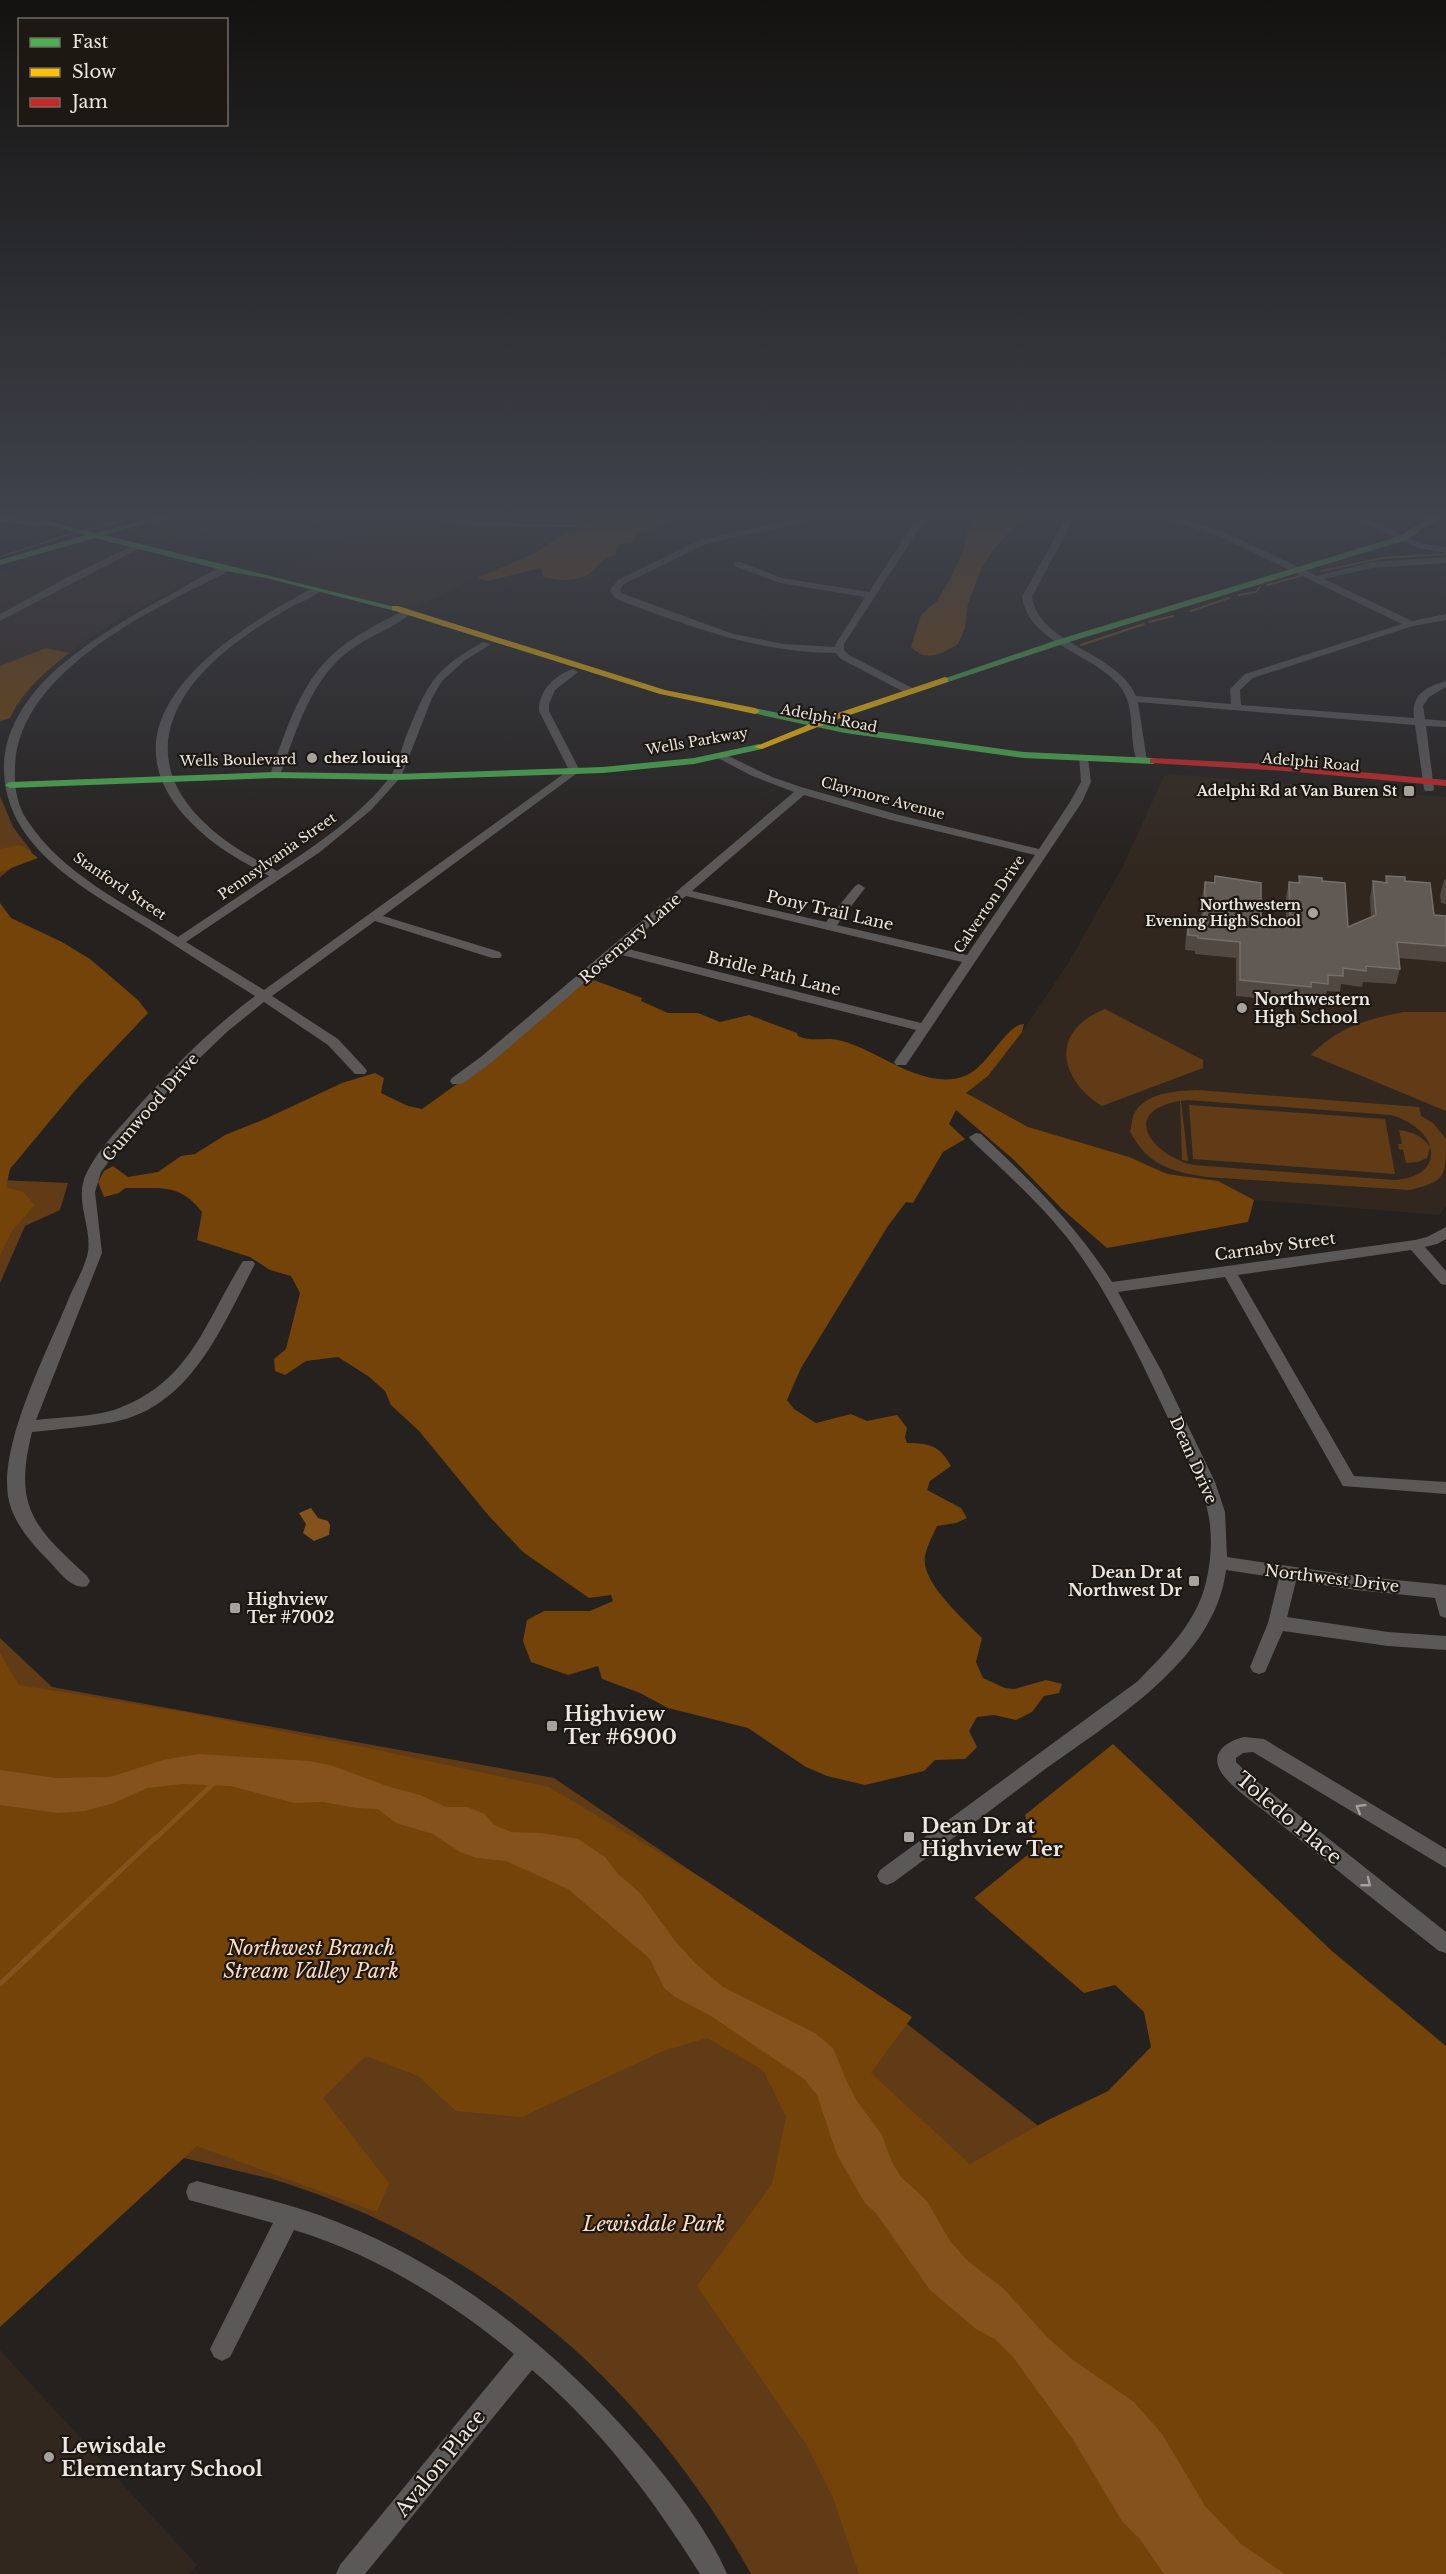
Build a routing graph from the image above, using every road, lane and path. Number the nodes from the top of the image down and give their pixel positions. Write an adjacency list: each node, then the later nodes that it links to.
1 (112, 632): 31 (street, Stanford Street)
2 (245, 632): 29 (street)
3 (373, 632): 27 (street)
4 (452, 632): 12 (main road, Adelphi Road)
5 (460, 632): 20 (main road, Adelphi Road)
6 (723, 632): 13 (street)
7 (845, 632): 13 (street)
8 (1052, 632): 11 (street)
9 (1093, 632): 11 (main road, Wells Parkway)
10 (1386, 632): 18 (street)
11 (1063, 641): 16 (main road, Wells Parkway); 17 (street)
12 (486, 644): 14 (main road, Adelphi Road); 28 (street, Pennsylvania Street)
13 (839, 650): 16 (street)
14 (573, 672): 22 (main road, Adelphi Road); 26 (street)
15 (1446, 684): 19 (street)
16 (910, 691): 20 (main road, Wells Parkway)
17 (1133, 699): 18 (street); 24 (street)
18 (1236, 706): 19 (street)
19 (1420, 722): 21 (street); 32 (street)
20 (816, 724): 22 (main road, Wells Parkway); 25 (main road, Adelphi Road)
21 (1446, 724)
22 (802, 730): 23 (main road, Wells Parkway); 25 (main road, Adelphi Road)
23 (722, 756): 26 (main road, Wells Parkway); 34 (street, Claymore Avenue)
24 (1142, 760): 25 (main road, Adelphi Road); 32 (main road, Adelphi Road)
25 (1083, 762): 32 (main road, Adelphi Road); 35 (street, Calverton Drive)
26 (575, 771): 28 (main road, Wells Boulevard); 39 (street, Gumwood Drive)
27 (275, 775): 28 (main road, Wells Boulevard); 29 (main road, Wells Boulevard)
28 (396, 777): 36 (street, Pennsylvania Street)
29 (165, 778): 31 (main road, Wells Boulevard); 36 (street)
30 (1446, 783): 32 (main road, Adelphi Road)
31 (10, 785): 41 (street, Stanford Street)
32 (1428, 785): 33 (main road, Adelphi Road)
33 (1446, 790)
34 (801, 792): 35 (street, Claymore Avenue); 38 (street, Rosemary Lane)
35 (1042, 853): 44 (street, Calverton Drive)
36 (275, 875): 41 (street, Pennsylvania Street)
37 (859, 888): 40 (street)
38 (683, 892): 40 (street, Pony Trail Lane); 42 (street, Rosemary Lane)
39 (372, 916): 43 (street); 45 (street, Gumwood Drive)
40 (829, 927): 44 (street, Pony Trail Lane)
41 (178, 942): 45 (street, Stanford Street)
42 (616, 950): 46 (street, Bridle Path Lane); 49 (street, Rosemary Lane)
43 (496, 955)
44 (970, 960): 46 (street, Calverton Drive)
45 (263, 996): 48 (street, Stanford Street); 57 (street, Gumwood Drive)
46 (924, 1028): 47 (street, Calverton Drive)
47 (901, 1062)
48 (360, 1071)
49 (457, 1082)
50 (976, 1137): 56 (street, Dean Drive)
51 (1446, 1232): 52 (street, Carnaby Street)
52 (1416, 1245): 54 (street, Carnaby Street); 55 (street)
53 (248, 1264): 57 (street)
54 (1229, 1271): 56 (street, Carnaby Street); 58 (street)
55 (1446, 1280)
56 (1107, 1288): 59 (street, Dean Drive)
57 (25, 1427): 61 (street, Gumwood Drive)
58 (1446, 1488)
59 (1218, 1562): 60 (street, Northwest Drive); 68 (street, Dean Drive)
60 (1289, 1574): 62 (street, Northwest Drive); 64 (street)
61 (81, 1581)
62 (1445, 1592): 63 (street)
63 (1446, 1611)
64 (1277, 1623): 65 (street); 66 (street)
65 (1446, 1643)
66 (1259, 1667)
67 (1446, 1860): 69 (street, Toledo Place, one-way to 69)
68 (887, 1876)
69 (1446, 1944)
70 (197, 2192): 71 (street)
71 (288, 2217): 72 (street); 73 (street)
72 (222, 2349)
73 (530, 2353): 74 (street, Avalon Place); 75 (street)
74 (349, 2574)
75 (714, 2574)

